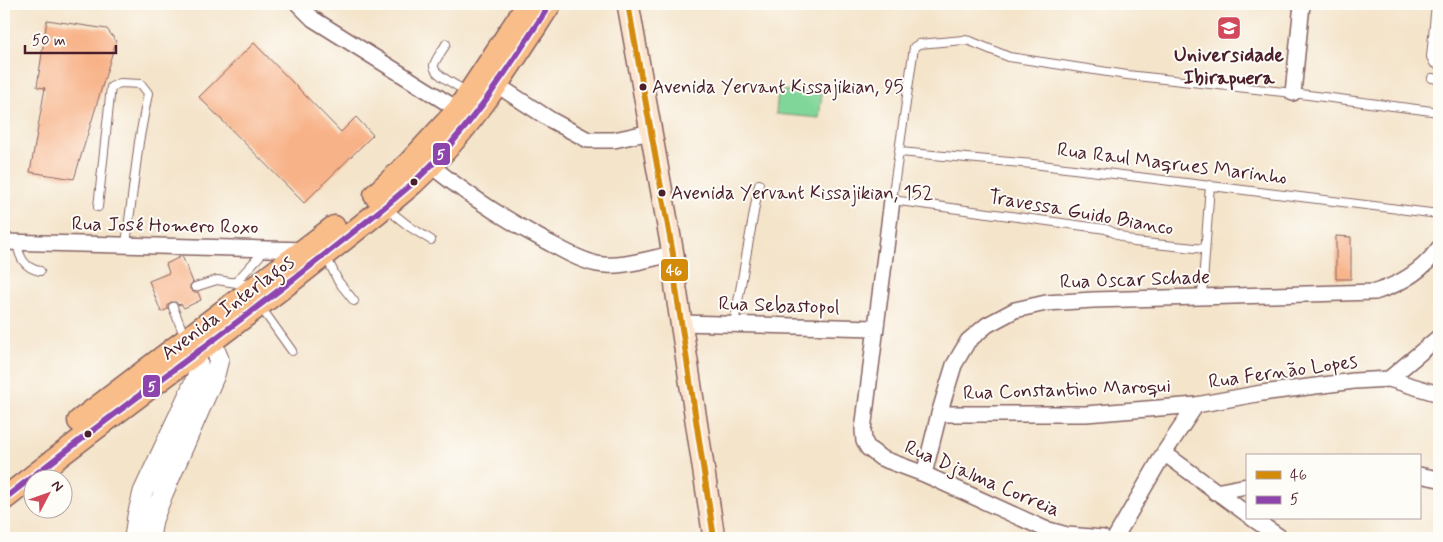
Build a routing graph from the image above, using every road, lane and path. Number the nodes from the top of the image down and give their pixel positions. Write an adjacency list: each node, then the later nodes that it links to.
1 (298, 4): 12 (street)
2 (528, 4): 12 (main road, Avenida Interlagos)
3 (550, 4): 10 (main road, Avenida Interlagos)
4 (628, 4): 14 (main road)
5 (1302, 4): 11 (street)
6 (1436, 4): 7 (lane)
7 (1437, 17): 9 (lane)
8 (446, 44): 12 (lane)
9 (1439, 64)
10 (497, 86): 12 (main road, Avenida Interlagos); 14 (street)
11 (1293, 93): 13 (lane); 15 (lane)
12 (467, 107): 16 (main road, Avenida Interlagos); 29 (main road, Avenida Interlagos)
13 (1439, 112)
14 (651, 132): 30 (main road)
15 (900, 152): 18 (lane, Rua Raul Maqrues Marinho); 19 (lane)
16 (430, 165): 20 (main road, Avenida Interlagos); 30 (street)
17 (759, 184): 38 (lane)
18 (1210, 185): 22 (lane, Rua Raul Maqrues Marinho); 28 (lane)
19 (892, 200): 28 (lane, Travessa Guido Bianco); 39 (street)
20 (384, 206): 23 (lane); 29 (main road, Avenida Interlagos)
21 (98, 207): 25 (lane)
22 (1439, 214)
23 (431, 240)
24 (10, 242): 25 (street, Rua José Homero Roxo); 31 (lane)
25 (126, 244): 26 (street, Rua José Homero Roxo)
26 (266, 248): 29 (street, Rua José Homero Roxo); 33 (lane)
27 (1439, 248): 34 (street, Rua Oscar Schade)
28 (1205, 249): 34 (lane)
29 (315, 252): 33 (main road, Avenida Interlagos); 35 (lane)
30 (673, 254): 37 (main road)
31 (40, 271)
32 (195, 287): 33 (lane)
33 (251, 291): 41 (main road, Avenida Interlagos); 42 (lane)
34 (1202, 296): 46 (street, Rua Oscar Schade)
35 (354, 301)
36 (173, 307): 41 (lane)
37 (681, 323): 38 (street, Rua Sebastopol); 57 (main road)
38 (734, 324): 39 (street, Rua Sebastopol)
39 (876, 328): 48 (street, Rua Djalma Correia)
40 (1439, 337): 43 (street)
41 (199, 341): 51 (main road, Avenida Interlagos); 54 (main road, Avenida Interlagos); 58 (street); 59 (street)
42 (292, 351)
43 (1389, 379): 44 (street, Rua Fernão Lopes); 45 (street, Rua Fernão Lopes)
44 (1439, 394)
45 (1196, 405): 46 (street, Rua Constantino Maroqui); 47 (street, Rua Fernão Lopes)
46 (939, 414): 48 (street, Rua Oscar Schade)
47 (1164, 453): 53 (street); 61 (street, Rua Fernão Lopes)
48 (924, 474): 60 (street, Rua Djalma Correia)
49 (1420, 474): 50 (street)
50 (1439, 479)
51 (4, 480)
52 (1246, 486): 53 (street)
53 (1215, 492): 55 (street)
54 (4, 499)
55 (1246, 513)
56 (1255, 520): 62 (street)
57 (712, 537)
58 (134, 538)
59 (150, 538)
60 (1103, 538)
61 (1115, 538)
62 (1281, 538)

